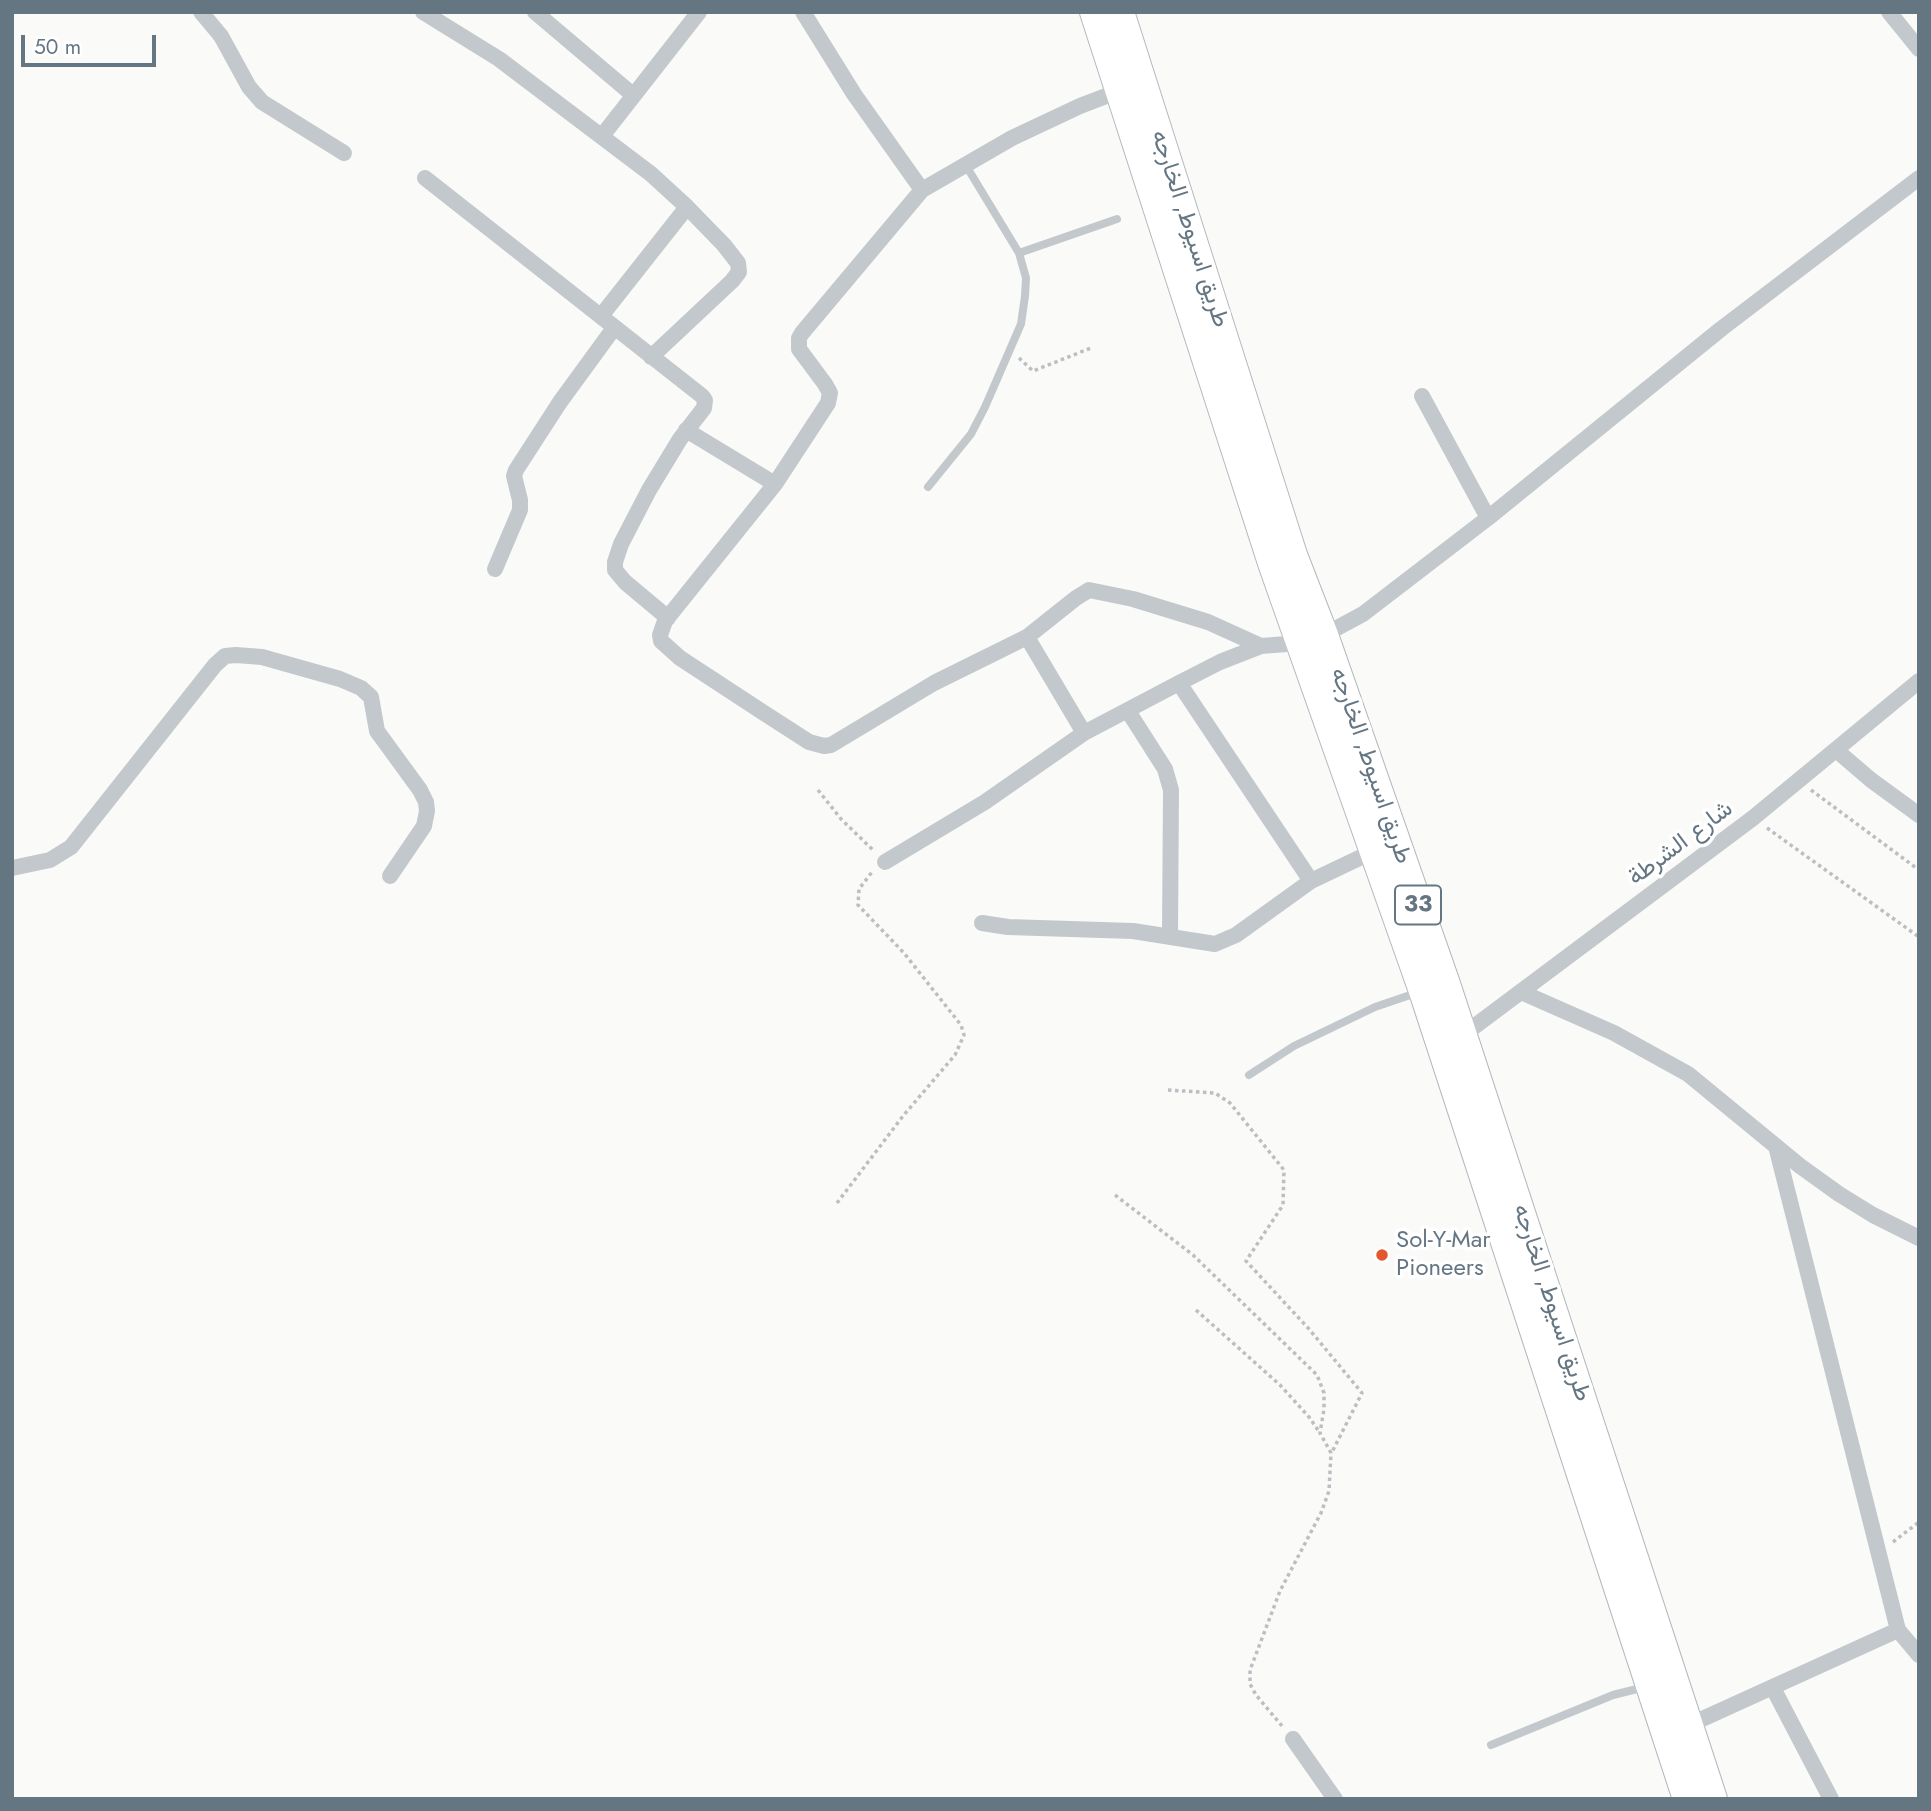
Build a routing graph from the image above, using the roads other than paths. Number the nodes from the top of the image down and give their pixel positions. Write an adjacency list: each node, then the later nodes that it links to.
1 (201, 12): 13 (street)
2 (422, 12): 12 (street)
3 (535, 12): 11 (street)
4 (699, 12): 11 (street)
5 (803, 12): 17 (street)
6 (1094, 12): 10 (highway, طريق اسيوط, الخارجه / 33)
7 (1120, 12): 10 (highway, طريق اسيوط, الخارجه / 33)
8 (1889, 12): 9 (street)
9 (1919, 49)
10 (1130, 87): 14 (street); 32 (highway, طريق اسيوط, الخارجه / 33)
11 (633, 95): 12 (street)
12 (603, 136): 18 (street)
13 (344, 153)
14 (965, 164): 17 (street); 20 (lane)
15 (425, 178): 21 (street)
16 (1919, 178): 28 (street)
17 (922, 190): 26 (street)
18 (687, 207): 21 (street); 23 (street)
19 (1117, 219): 20 (lane)
20 (1019, 253): 27 (lane)
21 (601, 316): 22 (street)
22 (614, 328): 23 (street); 29 (street)
23 (651, 357): 25 (street)
24 (1422, 396): 28 (street)
25 (686, 430): 26 (street); 30 (street)
26 (775, 484): 30 (street)
27 (928, 487)
28 (1488, 518): 32 (street)
29 (495, 569)
30 (668, 618): 31 (street)
31 (1027, 638): 33 (street); 37 (street)
32 (1312, 639): 33 (street); 40 (highway, طريق اسيوط, الخارجه / 33); 47 (highway, طريق اسيوط, الخارجه / 33)
33 (1261, 646): 35 (street)
34 (1919, 681): 38 (street, شارع الشرطة)
35 (1179, 683): 36 (street); 44 (street)
36 (1128, 711): 37 (street); 46 (street)
37 (1084, 733): 41 (street)
38 (1836, 750): 39 (street); 48 (street, شارع الشرطة)
39 (1919, 815)
40 (1374, 851): 44 (street); 47 (highway, طريق اسيوط, الخارجه / 33)
41 (885, 862)
42 (12, 868): 43 (street)
43 (390, 876)
44 (1311, 881): 46 (street)
45 (982, 923): 46 (street)
46 (1170, 935)
47 (1434, 988): 49 (highway, طريق اسيوط, الخارجه / 33); 50 (lane); 53 (highway, طريق اسيوط, الخارجه / 33)
48 (1521, 992): 49 (street, شارع الشرطة); 51 (street)
49 (1463, 1035): 53 (highway, طريق اسيوط, الخارجه / 33)
50 (1249, 1075)
51 (1776, 1146): 52 (street); 54 (street)
52 (1919, 1238)
53 (1547, 1331): 56 (highway, طريق اسيوط, الخارجه / 33); 58 (highway, طريق اسيوط, الخارجه / 33)
54 (1899, 1630): 55 (street); 57 (street)
55 (1919, 1655)
56 (1649, 1686): 60 (lane); 62 (highway, طريق اسيوط, الخارجه / 33)
57 (1773, 1688): 58 (street); 64 (street)
58 (1689, 1725): 63 (highway, طريق اسيوط, الخارجه / 33)
59 (1293, 1739): 61 (street)
60 (1491, 1745)
61 (1335, 1799)
62 (1687, 1799)
63 (1713, 1799)
64 (1831, 1799)

